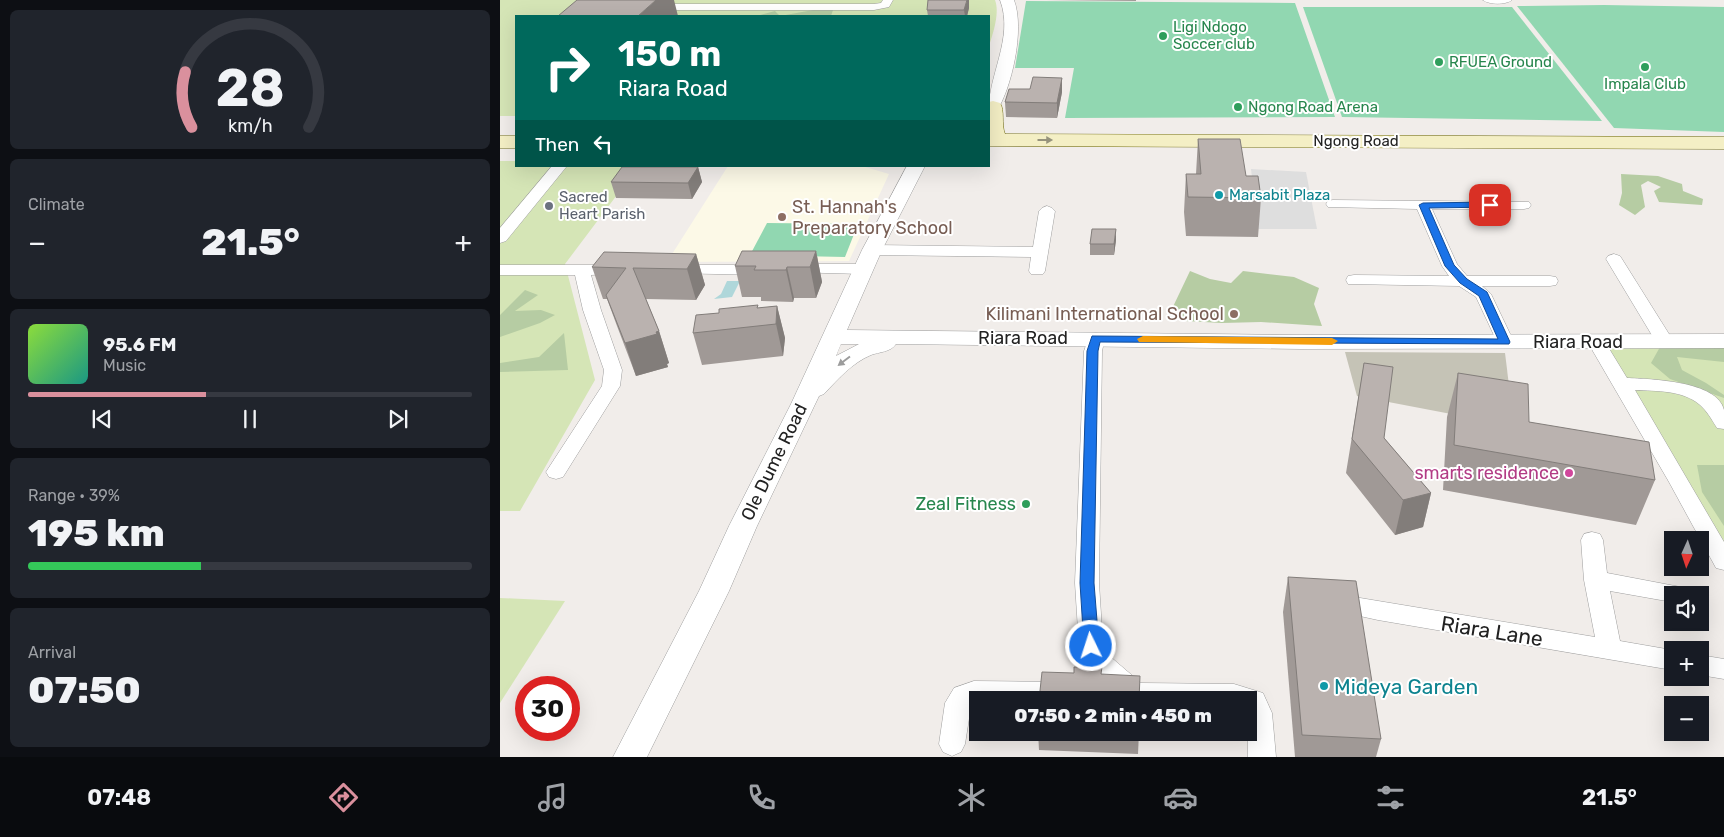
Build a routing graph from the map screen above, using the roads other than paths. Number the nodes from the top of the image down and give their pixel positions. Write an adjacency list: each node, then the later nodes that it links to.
1 (607, 0): 6 (street)
2 (888, 0): 6 (street)
3 (1007, 0): 7 (street)
4 (1488, 0): 5 (street)
5 (1507, 0)
6 (724, 3)
7 (991, 109): 11 (main road)
8 (500, 142): 9 (main road)
9 (515, 142)
10 (1724, 143): 11 (main road, Ngong Road, one-way to 10)
11 (991, 144): 14 (main road, Ngong Road)
12 (500, 152): 13 (main road)
13 (515, 152)
14 (1724, 154)
15 (559, 167): 21 (street)
16 (915, 167): 24 (street, Ole Dume Road)
17 (1333, 204): 18 (street)
18 (1423, 205): 19 (street); 31 (street)
19 (1524, 205)
20 (1047, 211): 22 (street)
21 (500, 238)
22 (1040, 252): 24 (street); 29 (street)
23 (1614, 259): 39 (street)
24 (867, 260): 28 (street); 33 (street, Ole Dume Road)
25 (500, 270): 26 (street)
26 (582, 270): 27 (street); 43 (street)
27 (639, 270)
28 (659, 270)
29 (1037, 271)
30 (1354, 280): 31 (street)
31 (1463, 281): 32 (street); 38 (street)
32 (1550, 281)
33 (832, 337): 34 (street, Riara Road); 41 (street, Ole Dume Road)
34 (923, 338): 35 (street, Riara Road); 41 (street, one-way to 41)
35 (1096, 338): 38 (street, Riara Road); 53 (street)
36 (1596, 341): 38 (street, Riara Road); 39 (street, Riara Road); 40 (street)
37 (1724, 341): 39 (street, Riara Road)
38 (1505, 342)
39 (1665, 342)
40 (1620, 383): 42 (street); 45 (street)
41 (803, 404): 57 (street, Ole Dume Road)
42 (1724, 423)
43 (556, 472)
44 (1592, 540): 46 (street)
45 (1724, 562)
46 (1596, 580): 47 (street); 49 (street)
47 (1664, 592)
48 (1313, 598): 49 (street, Riara Lane)
49 (1609, 649): 50 (street, Riara Lane)
50 (1664, 659)
51 (1709, 666): 52 (street)
52 (1724, 668)
53 (1132, 691)
54 (969, 694): 56 (street)
55 (1257, 708): 58 (street)
56 (952, 744)
57 (630, 757)
58 (1262, 757)

